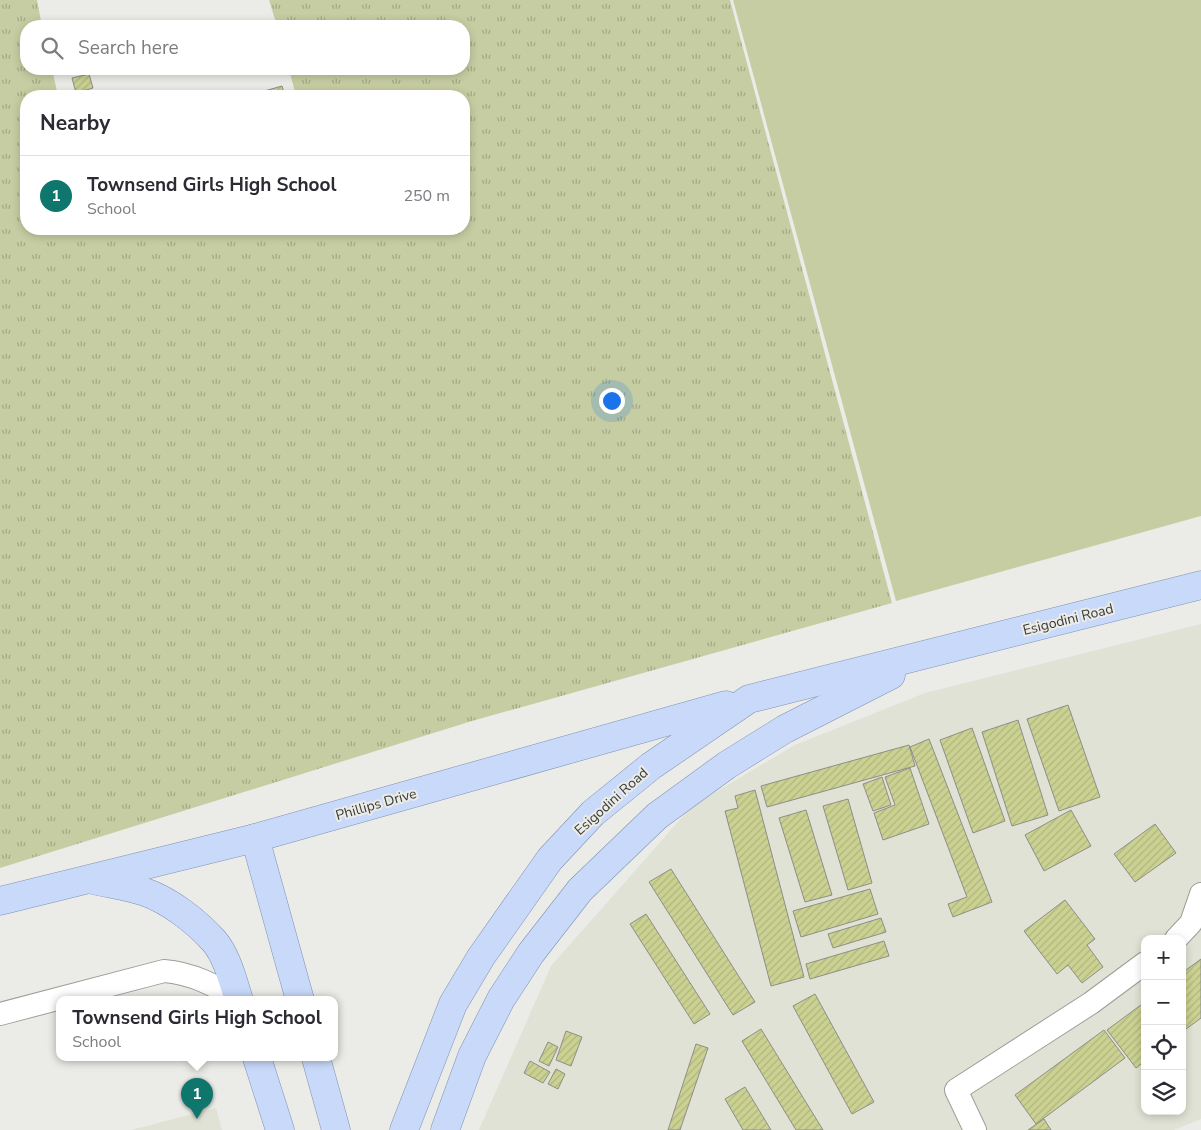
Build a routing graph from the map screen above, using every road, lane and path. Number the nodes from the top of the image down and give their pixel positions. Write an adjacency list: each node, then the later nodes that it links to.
1 (1201, 585): 2 (main road, Esigodini Road)
2 (935, 653): 3 (main road, Esigodini Road); 21 (main road, Esigodini Road)
3 (749, 699): 4 (main road, Phillips Drive); 20 (main road, Esigodini Road)
4 (256, 838): 5 (main road, Phillips Drive); 13 (main road)
5 (89, 879): 7 (main road, Phillips Drive); 12 (main road)
6 (1201, 894): 8 (lane)
7 (4, 897)
8 (1180, 935)
9 (1141, 966): 22 (lane)
10 (69, 996): 11 (lane)
11 (231, 996)
12 (238, 996)
13 (299, 996)
14 (56, 999): 15 (lane)
15 (0, 1014)
16 (259, 1061): 18 (main road)
17 (317, 1061): 19 (main road)
18 (280, 1130)
19 (336, 1130)
20 (404, 1130)
21 (445, 1130)
22 (975, 1130)

